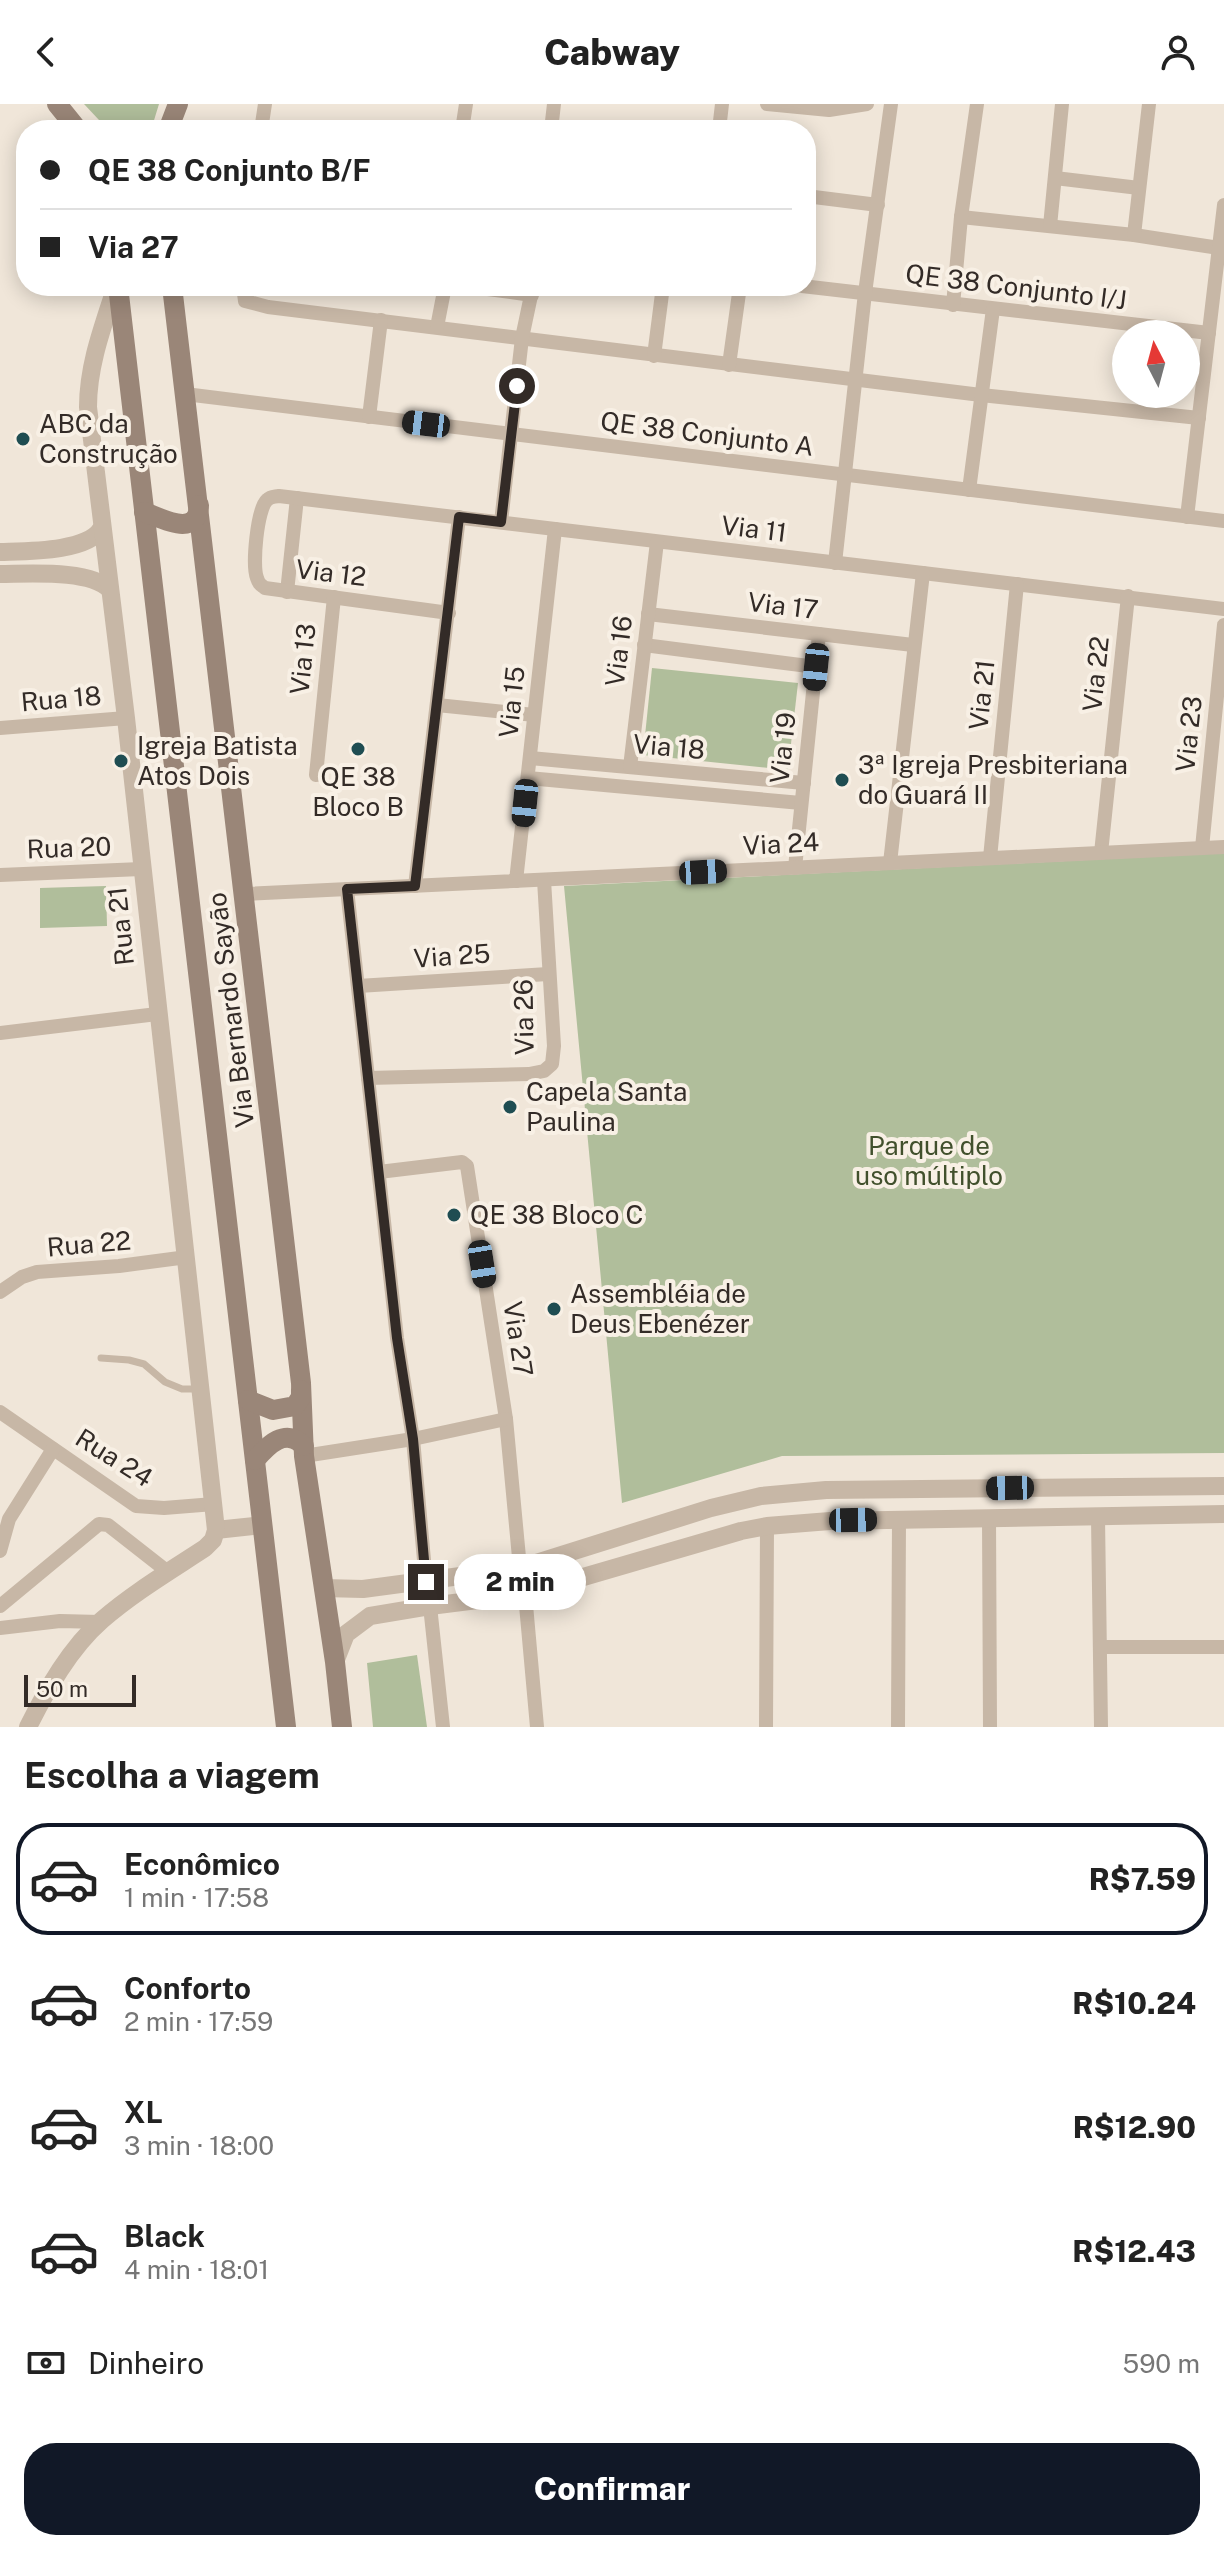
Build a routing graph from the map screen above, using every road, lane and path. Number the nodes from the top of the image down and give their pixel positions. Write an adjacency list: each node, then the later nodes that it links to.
1 (57, 104): 8 (main road)
2 (775, 104): 3 (street)
3 (867, 104)
4 (891, 104): 12 (street)
5 (977, 104): 14 (street)
6 (1062, 104): 9 (street)
7 (1149, 104): 10 (street)
8 (70, 120)
9 (1055, 178): 10 (street); 15 (street)
10 (1139, 188): 16 (street)
11 (816, 197): 12 (street)
12 (878, 205): 19 (street)
13 (1224, 205): 17 (street)
14 (961, 217): 15 (street); 28 (street)
15 (1050, 226): 16 (street)
16 (1134, 235): 17 (street)
17 (1219, 248): 33 (street)
18 (816, 288): 19 (street, QE 38 Conjunto I/J)
19 (865, 293): 28 (street, QE 38 Conjunto I/J); 38 (street)
20 (113, 296): 35 (street, Rua 21)
21 (119, 296): 31 (main road, Via Bernardo Sayão)
22 (173, 296): 39 (main road, Via Bernardo Sayão)
23 (244, 296): 30 (street)
24 (443, 296): 32 (street)
25 (532, 296): 34 (street)
26 (662, 296): 36 (street)
27 (739, 296): 37 (street)
28 (953, 305): 29 (street, QE 38 Conjunto I/J)
29 (993, 309): 33 (street, QE 38 Conjunto I/J); 40 (street)
30 (381, 320): 32 (street); 41 (street)
31 (123, 325): 35 (street); 49 (main road, Via Bernardo Sayão)
32 (437, 327): 34 (street)
33 (1209, 333): 42 (street)
34 (522, 338): 36 (street); 43 (street)
35 (97, 342): 54 (street, Rua 21)
36 (654, 356): 37 (street)
37 (729, 365): 38 (street)
38 (856, 379): 40 (street); 44 (street)
39 (185, 394): 41 (street, QE 38 Conjunto A); 48 (main road, Via Bernardo Sayão)
40 (981, 395): 42 (street); 45 (street)
41 (369, 417): 43 (street, QE 38 Conjunto A)
42 (1199, 418): 51 (street)
43 (511, 434): 44 (street, QE 38 Conjunto A); 53 (street)
44 (844, 475): 45 (street, QE 38 Conjunto A); 58 (street)
45 (969, 490): 51 (street, QE 38 Conjunto A)
46 (279, 496): 47 (street, Via 11); 63 (street, Via 12)
47 (297, 498): 50 (street, Via 11); 63 (street)
48 (199, 505): 49 (main road); 96 (main road, Via Bernardo Sayão)
49 (144, 512): 108 (main road, Via Bernardo Sayão)
50 (459, 517): 53 (street, Via 11); 67 (street)
51 (1187, 517): 52 (street, QE 38 Conjunto A)
52 (1224, 521)
53 (501, 522): 55 (street, Via 11)
54 (101, 529): 57 (street); 62 (street, Rua 21)
55 (555, 529): 56 (street, Via 11); 75 (street, Via 15)
56 (657, 542): 58 (street, Via 11); 68 (street, Via 16)
57 (0, 552)
58 (835, 563): 59 (street, Via 11)
59 (923, 573): 61 (street, Via 11); 72 (street)
60 (0, 574): 62 (street)
61 (1017, 584): 64 (street, Via 11); 87 (street, Via 21)
62 (110, 590): 76 (street, Rua 21)
63 (287, 592): 65 (street, Via 12)
64 (1128, 596): 66 (street, Via 11); 86 (street, Via 22)
65 (334, 597): 67 (street, Via 12); 80 (street, Via 13)
66 (1224, 609)
67 (449, 613): 74 (street)
68 (648, 614): 70 (street, Via 17); 71 (street, Via 16)
69 (1224, 625): 85 (street, Via 23)
70 (819, 634): 72 (street, Via 17); 73 (street, Via 19)
71 (644, 645): 73 (street); 79 (street, Via 16)
72 (913, 645): 88 (street)
73 (816, 667): 82 (street, Via 19)
74 (437, 705): 75 (street); 94 (street)
75 (534, 715): 78 (street, Via 15)
76 (126, 718): 77 (street, Rua 18); 90 (street, Rua 21)
77 (0, 728)
78 (530, 758): 79 (street, Via 18); 81 (street, Via 15)
79 (630, 767): 82 (street, Via 18)
80 (316, 775)
81 (528, 778): 83 (street, Via 18); 93 (street, Via 15)
82 (804, 783): 83 (street, Via 19)
83 (801, 803): 89 (street, Via 19)
84 (1224, 847): 85 (street, Via 24)
85 (1202, 848): 86 (street, Via 24)
86 (1101, 853): 87 (street, Via 24)
87 (990, 858): 88 (street, Via 24)
88 (890, 863): 89 (street, Via 24)
89 (795, 868): 92 (street, Via 24)
90 (141, 869): 91 (street, Rua 20); 99 (street, Rua 21)
91 (0, 875)
92 (544, 880): 93 (street, Via 24); 97 (street, Via 26)
93 (516, 881): 94 (street, Via 24)
94 (415, 886): 95 (street, Via 24)
95 (347, 889): 96 (street, Via 24); 98 (street)
96 (244, 894): 106 (main road, Via Bernardo Sayão)
97 (548, 974): 98 (street, Via 25); 101 (street, Via 26)
98 (358, 986): 101 (street)
99 (157, 1014): 100 (street); 103 (street, Rua 21)
100 (0, 1033)
101 (368, 1078): 102 (street)
102 (379, 1172): 110 (street, Via 27); 111 (street)
103 (187, 1257): 104 (street, Rua 22); 107 (street, Rua 21)
104 (0, 1292)
105 (101, 1358): 107 (lane)
106 (301, 1383): 108 (main road); 113 (main road, Via Bernardo Sayão)
107 (201, 1389): 116 (street, Rua 21)
108 (248, 1400): 114 (main road, Via Bernardo Sayão)
109 (0, 1412): 112 (street, Rua 24)
110 (506, 1419): 111 (street); 129 (street, Via 27)
111 (413, 1439): 113 (street); 131 (street)
112 (53, 1449): 116 (street, Rua 24); 126 (street)
113 (304, 1451): 114 (main road); 132 (main road, Via Bernardo Sayão)
114 (255, 1460): 121 (main road, Via Bernardo Sayão)
115 (1224, 1486): 123 (street)
116 (214, 1504): 124 (street, Rua 21)
117 (1224, 1514): 119 (street)
118 (989, 1518): 119 (street); 120 (street); 148 (street)
119 (1098, 1518): 138 (street)
120 (899, 1519): 122 (street); 147 (street)
121 (263, 1525): 124 (street); 142 (main road, Via Bernardo Sayão)
122 (767, 1526): 127 (street); 146 (street)
123 (650, 1528): 125 (street); 127 (street)
124 (216, 1530): 130 (street)
125 (627, 1535): 128 (street); 129 (street)
126 (0, 1551)
127 (660, 1553): 128 (street)
128 (636, 1561): 133 (street)
129 (520, 1568): 131 (street)
130 (168, 1572): 134 (street); 136 (street)
131 (426, 1582): 132 (street)
132 (323, 1588): 140 (main road, Via Bernardo Sayão)
133 (525, 1594): 135 (street); 145 (street)
134 (0, 1606)
135 (430, 1606): 140 (street); 144 (street)
136 (100, 1622): 137 (street); 141 (street)
137 (0, 1628)
138 (1100, 1647): 139 (street); 149 (street)
139 (1224, 1647)
140 (335, 1662): 143 (main road, Via Bernardo Sayão)
141 (28, 1727)
142 (286, 1727)
143 (342, 1727)
144 (443, 1727)
145 (537, 1727)
146 (766, 1727)
147 (898, 1727)
148 (990, 1727)
149 (1101, 1727)

